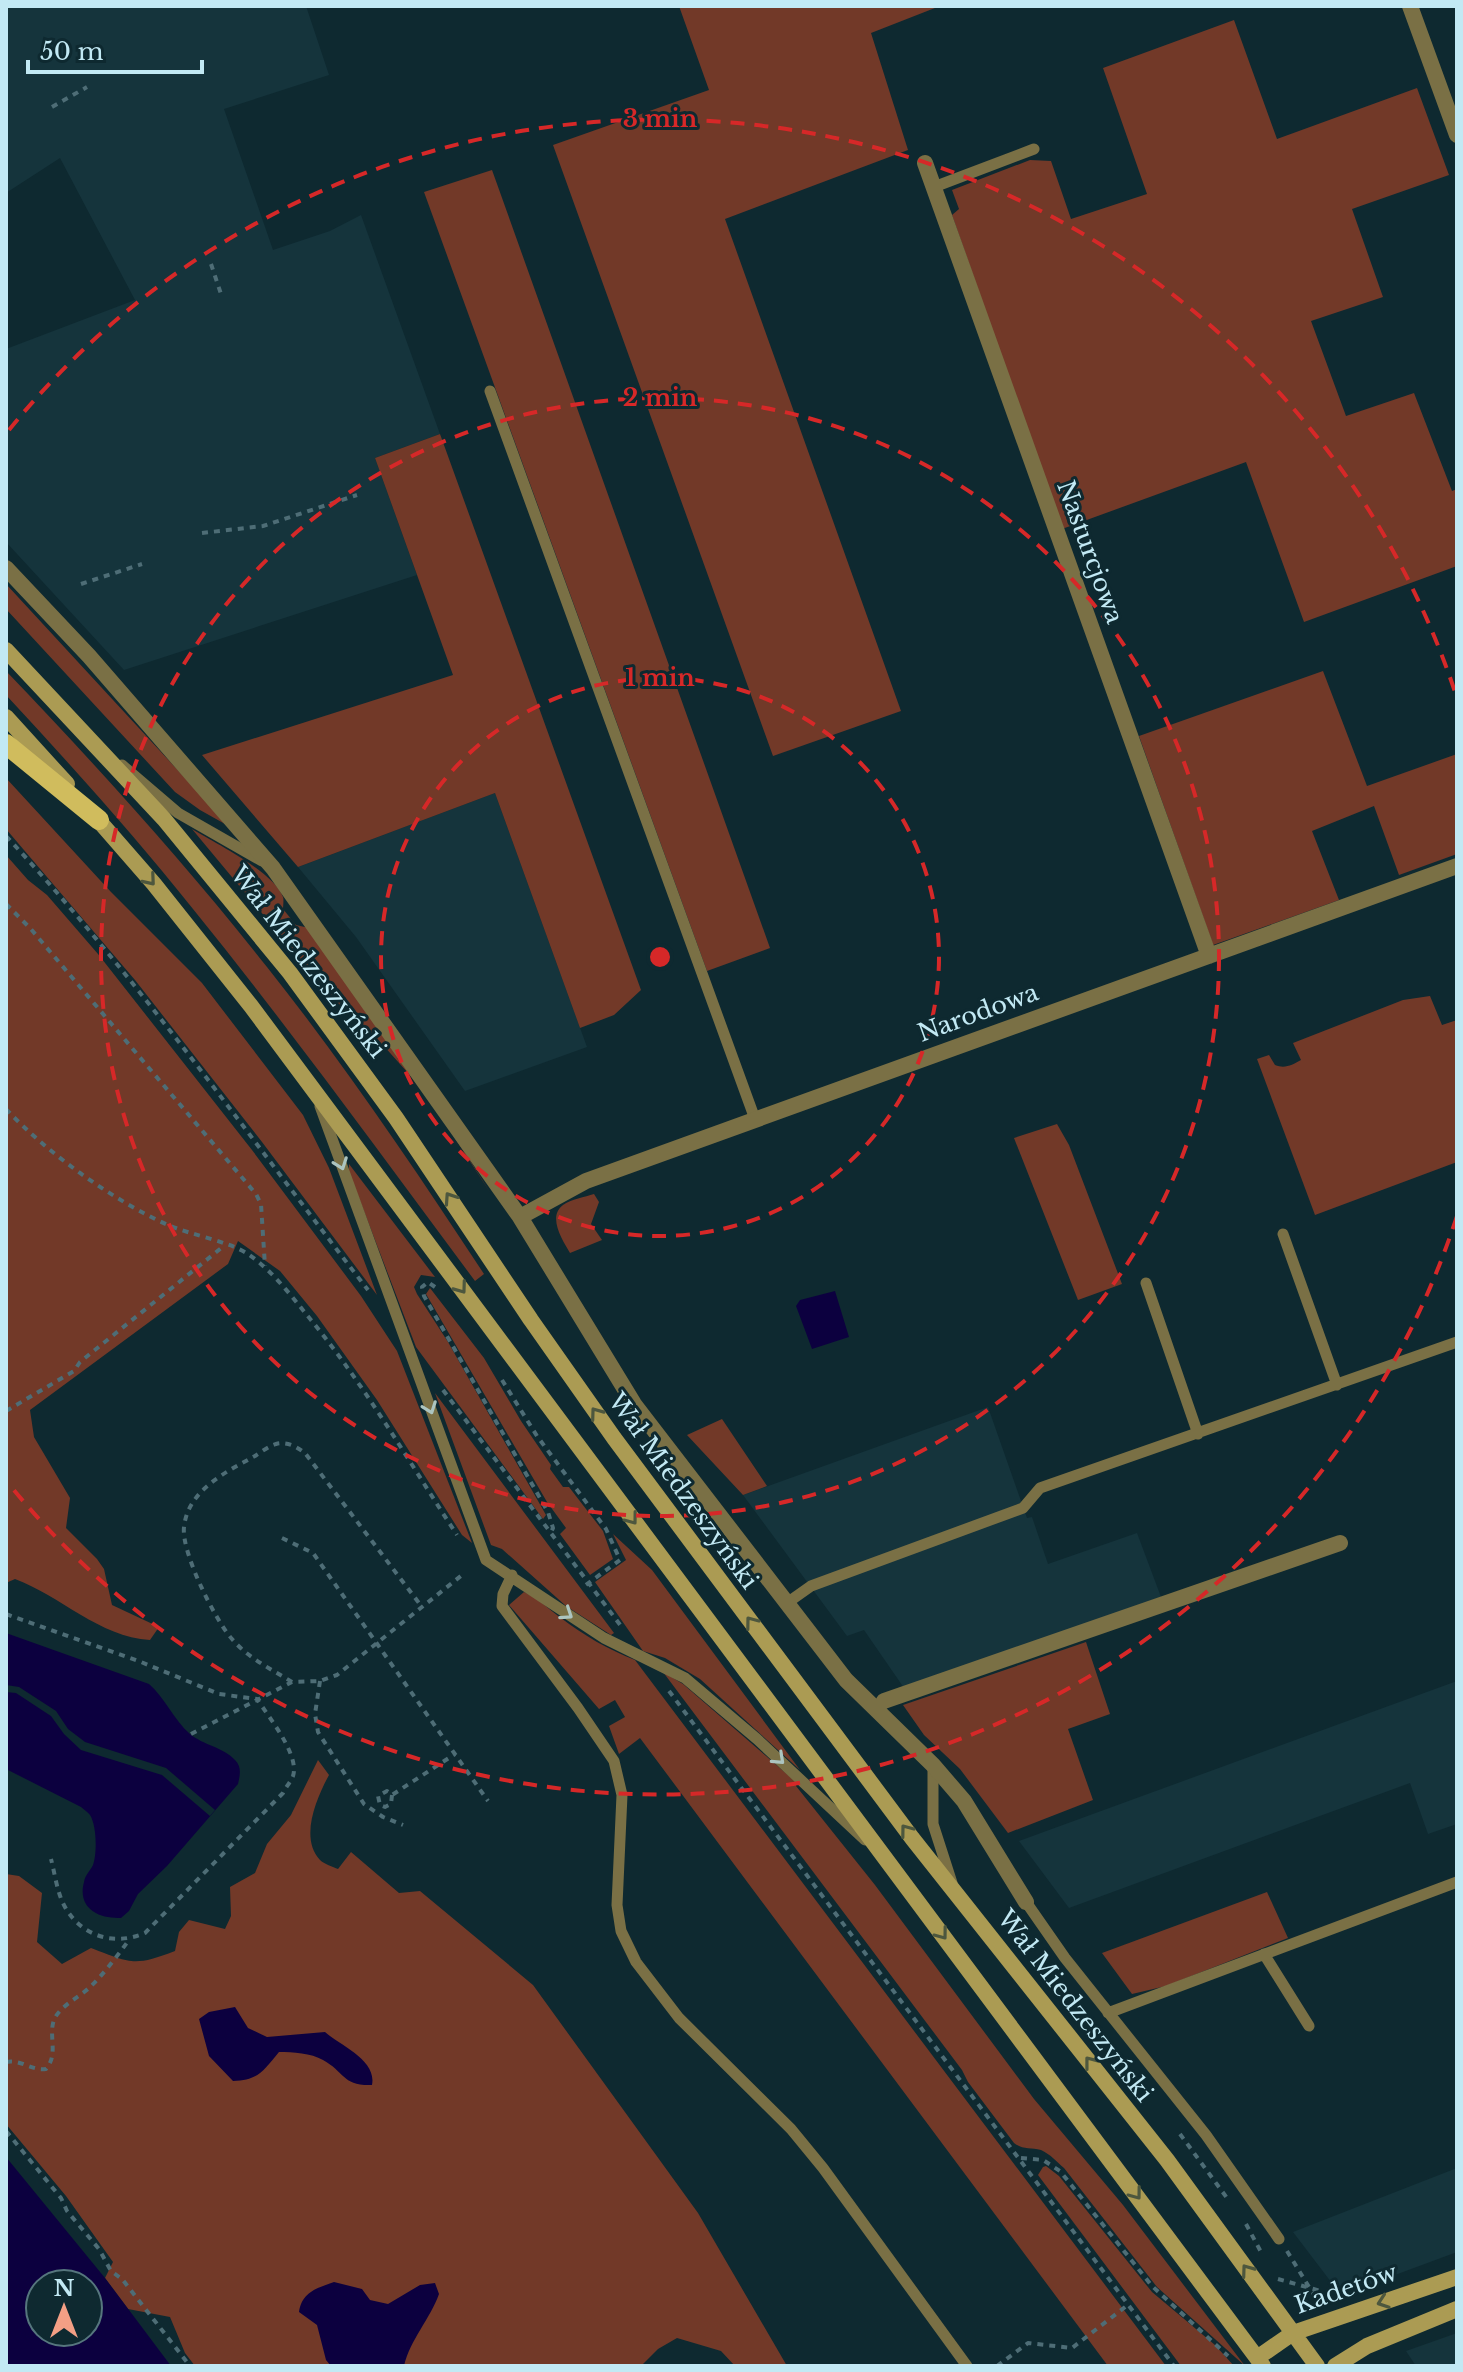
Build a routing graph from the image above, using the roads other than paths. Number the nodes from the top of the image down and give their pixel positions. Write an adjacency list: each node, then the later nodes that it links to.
1 (1410, 6): 2 (street)
2 (1457, 135)
3 (1034, 149): 5 (lane)
4 (925, 163): 5 (street, Nasturcjowa)
5 (934, 187): 15 (street, Nasturcjowa)
6 (490, 391): 17 (lane)
7 (6, 568): 14 (street, Wał Miedzeszyński)
8 (6, 650): 10 (main road, Wał Miedzeszyński)
9 (6, 717): 12 (main road)
10 (81, 730): 14 (lane); 31 (main road, Wał Miedzeszyński, one-way to 10)
11 (6, 744): 12 (main road)
12 (99, 820): 16 (main road, one-way to 16)
13 (1457, 866): 15 (street, Narodowa)
14 (273, 868): 18 (street, Wał Miedzeszyński)
15 (1209, 956): 17 (street, Narodowa)
16 (314, 1090): 25 (lane, one-way to 25); 29 (main road, one-way to 29)
17 (755, 1119): 18 (street, Narodowa)
18 (520, 1217): 26 (street, Wał Miedzeszyński)
19 (1283, 1234): 22 (lane)
20 (1146, 1283): 23 (lane)
21 (1457, 1342): 22 (lane)
22 (1337, 1385): 23 (lane)
23 (1198, 1434): 26 (lane)
24 (1340, 1543): 27 (street)
25 (512, 1575): 29 (lane, one-way to 29); 41 (lane)
26 (787, 1603): 28 (street, Wał Miedzeszyński)
27 (884, 1701)
28 (933, 1765): 31 (lane); 32 (street, Wał Miedzeszyński)
29 (888, 1862): 40 (main road, one-way to 40)
30 (1457, 1882): 33 (lane)
31 (954, 1892): 39 (main road, Wał Miedzeszyński, one-way to 31)
32 (1026, 1902): 34 (lane)
33 (1264, 1954): 34 (lane); 35 (lane)
34 (1108, 2013): 36 (lane)
35 (1309, 2026)
36 (1279, 2239)
37 (1457, 2277): 39 (main road, Kadetów, one-way to 39)
38 (1457, 2309): 43 (main road)
39 (1293, 2333): 40 (main road, Kadetów); 42 (main road, Wał Miedzeszyński)
40 (1260, 2362)
41 (967, 2366)
42 (1317, 2366)
43 (1335, 2366)

